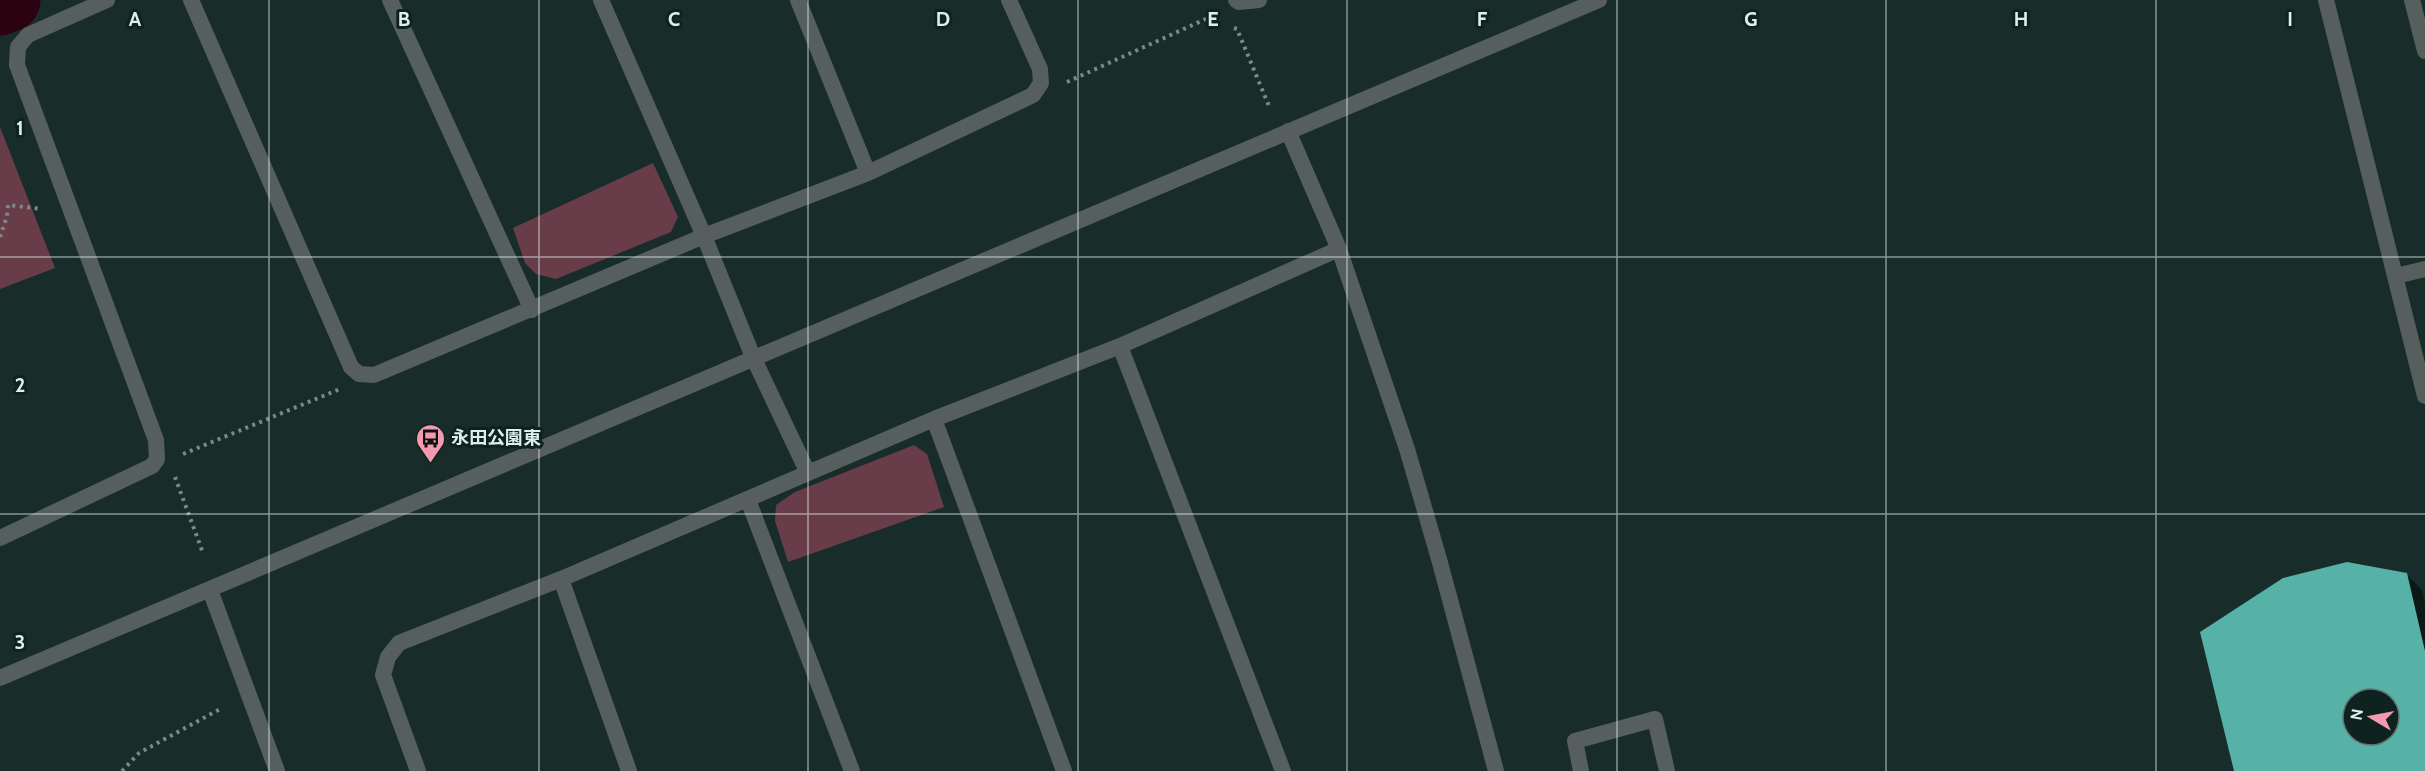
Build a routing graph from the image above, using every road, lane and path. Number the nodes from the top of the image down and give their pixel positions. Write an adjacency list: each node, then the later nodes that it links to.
1 (107, 0): 30 (street)
2 (191, 0): 27 (street)
3 (390, 0): 24 (street)
4 (601, 0): 19 (street)
5 (798, 0): 17 (street)
6 (1009, 0): 14 (street)
7 (1236, 0): 8 (street)
8 (1259, 0)
9 (1599, 0): 16 (street)
10 (2326, 0): 23 (street)
11 (2412, 0): 12 (street)
12 (2422, 29): 13 (street)
13 (2425, 51)
14 (1041, 83): 15 (path); 17 (street)
15 (1269, 106)
16 (1288, 131): 21 (street); 26 (street)
17 (868, 172): 19 (street)
18 (40, 199): 20 (path)
19 (704, 236): 24 (street); 26 (street)
20 (0, 237)
21 (1339, 249): 25 (street); 46 (street)
22 (2425, 269): 23 (street)
23 (2396, 276): 28 (street)
24 (532, 310): 27 (street)
25 (1120, 346): 29 (street); 45 (street)
26 (753, 357): 31 (street); 36 (street)
27 (359, 374): 30 (path)
28 (2425, 396)
29 (934, 419): 31 (street); 44 (street)
30 (163, 459): 33 (street); 34 (path)
31 (808, 473): 32 (street)
32 (748, 500): 35 (street); 43 (street)
33 (0, 538)
34 (203, 553)
35 (561, 579): 41 (street); 42 (street)
36 (210, 590): 37 (street); 40 (street)
37 (0, 678)
38 (222, 708): 39 (path)
39 (122, 771)
40 (277, 771)
41 (418, 771)
42 (629, 771)
43 (852, 771)
44 (1064, 771)
45 (1283, 771)
46 (1496, 771)
47 (1581, 771): 48 (street)
48 (1668, 771)

